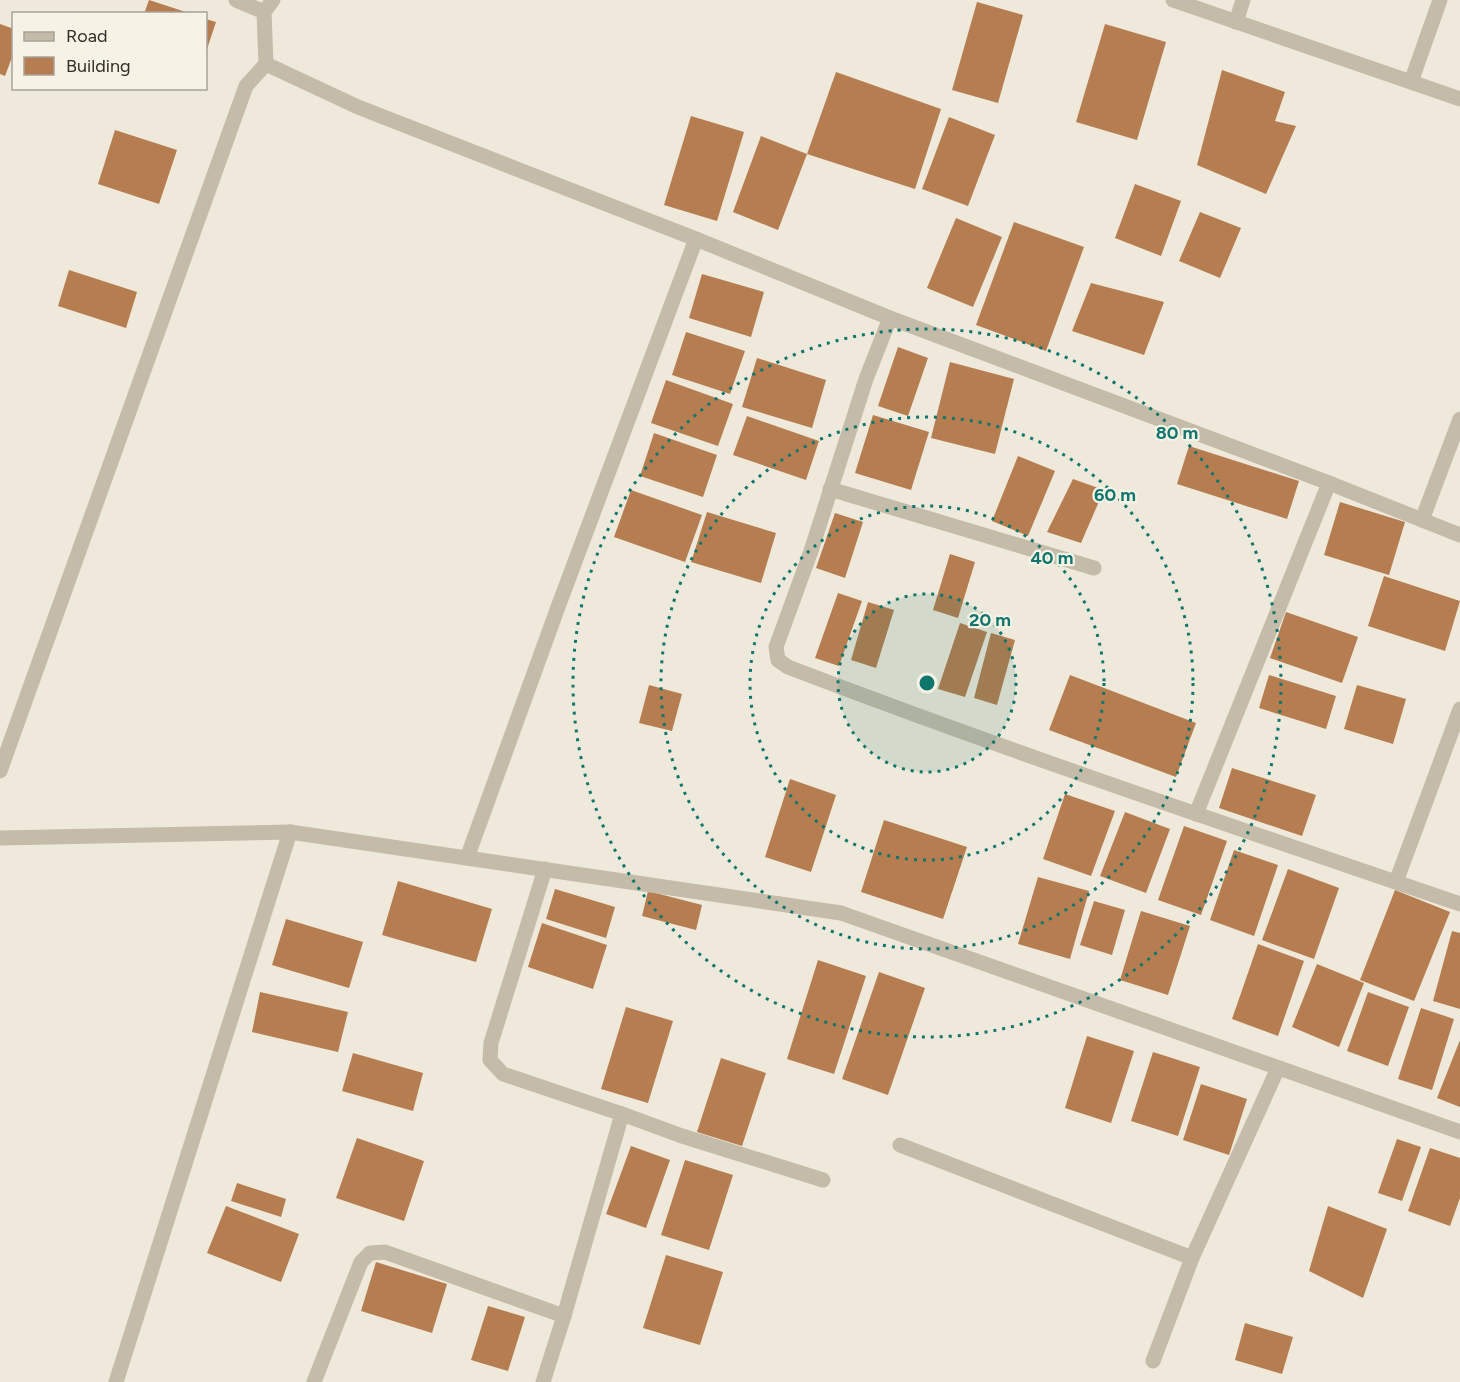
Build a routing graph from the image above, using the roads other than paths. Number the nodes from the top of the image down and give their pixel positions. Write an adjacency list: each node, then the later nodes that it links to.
1 (236, 0): 5 (street)
2 (1173, 0): 6 (street)
3 (1243, 0): 6 (street)
4 (1440, 0): 8 (street)
5 (268, 6): 7 (street)
6 (1236, 22): 8 (street)
7 (266, 64): 10 (street); 19 (street)
8 (1412, 82): 9 (street)
9 (1460, 99)
10 (696, 240): 11 (street); 23 (street)
11 (890, 318): 13 (street); 14 (street)
12 (1460, 420): 15 (street)
13 (1329, 483): 15 (street); 20 (street)
14 (830, 489): 17 (street); 20 (street)
15 (1422, 520): 16 (street)
16 (1460, 535)
17 (1094, 568)
18 (1460, 709): 25 (street)
19 (0, 771)
20 (1196, 814): 25 (street)
21 (290, 832): 22 (street); 23 (street); 35 (street)
22 (0, 838)
23 (468, 858): 24 (street)
24 (545, 869): 27 (street); 28 (street)
25 (1396, 882): 26 (street)
26 (1460, 904)
27 (1278, 1068): 29 (street); 32 (street)
28 (622, 1114): 31 (street); 33 (street)
29 (1460, 1132)
30 (900, 1145): 32 (street)
31 (823, 1180)
32 (1192, 1258): 34 (street)
33 (564, 1316): 36 (street); 37 (street)
34 (1153, 1361)
35 (116, 1382)
36 (314, 1382)
37 (543, 1382)

